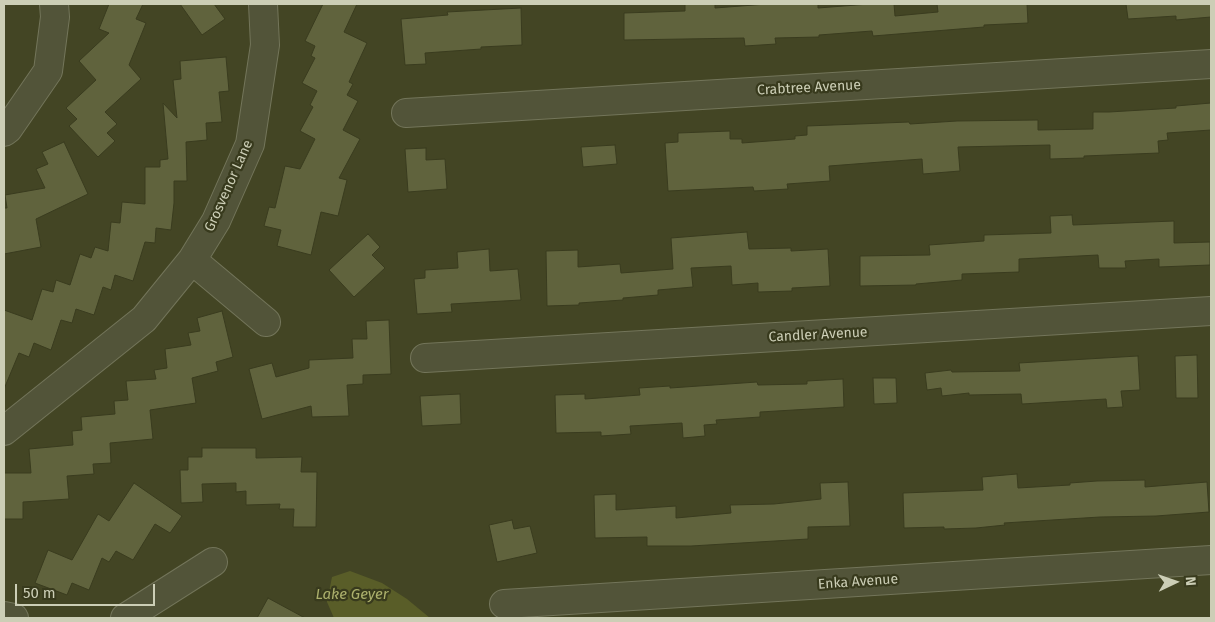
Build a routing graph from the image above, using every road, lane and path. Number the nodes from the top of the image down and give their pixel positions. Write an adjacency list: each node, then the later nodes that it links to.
1 (54, 4): 5 (street)
2 (263, 4): 6 (street, Grosvenor Lane)
3 (1211, 64): 4 (street, Crabtree Avenue)
4 (406, 112)
5 (4, 132)
6 (192, 260): 8 (street); 10 (street, Grosvenor Lane)
7 (1211, 311): 9 (street, Candler Avenue)
8 (266, 322)
9 (425, 358)
10 (4, 431)
11 (1211, 560): 13 (street, Enka Avenue)
12 (213, 562): 16 (street)
13 (504, 604)
14 (4, 616): 15 (street)
15 (14, 618)
16 (125, 618)

